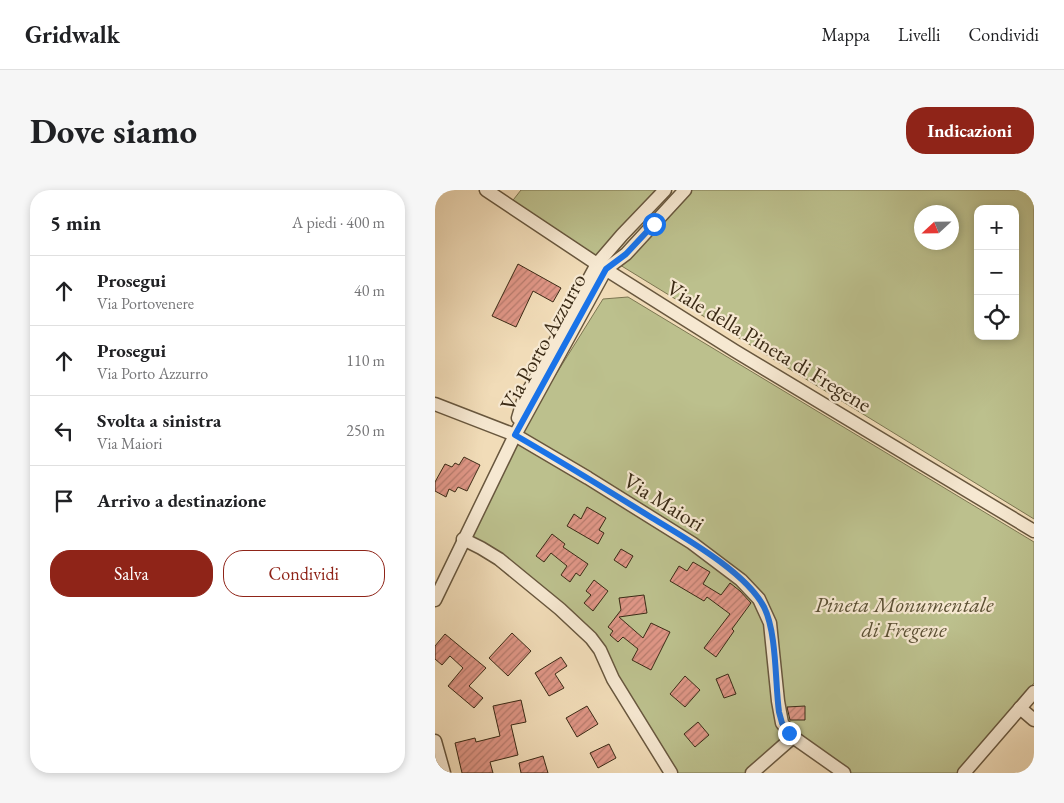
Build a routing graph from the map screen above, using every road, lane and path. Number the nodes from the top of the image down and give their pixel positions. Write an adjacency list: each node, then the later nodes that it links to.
1 (486, 190): 4 (street, Viale della Pineta di Fregene)
2 (665, 190): 4 (street)
3 (685, 190): 4 (street)
4 (601, 267): 6 (street, Via Porto Azzurro); 7 (street, Viale della Pineta di Fregene)
5 (435, 404): 6 (street, Via Maiori)
6 (515, 435): 8 (street, Via Porto Azzurro); 13 (street, Via Maiori)
7 (1034, 531)
8 (463, 539): 9 (street, Via Porto Azzurro); 16 (street)
9 (435, 600)
10 (1034, 692): 11 (street)
11 (1020, 708): 12 (street); 19 (street)
12 (1034, 720)
13 (793, 737): 17 (street); 18 (street)
14 (435, 741): 15 (street)
15 (444, 773)
16 (671, 773)
17 (752, 773)
18 (844, 773)
19 (964, 773)

